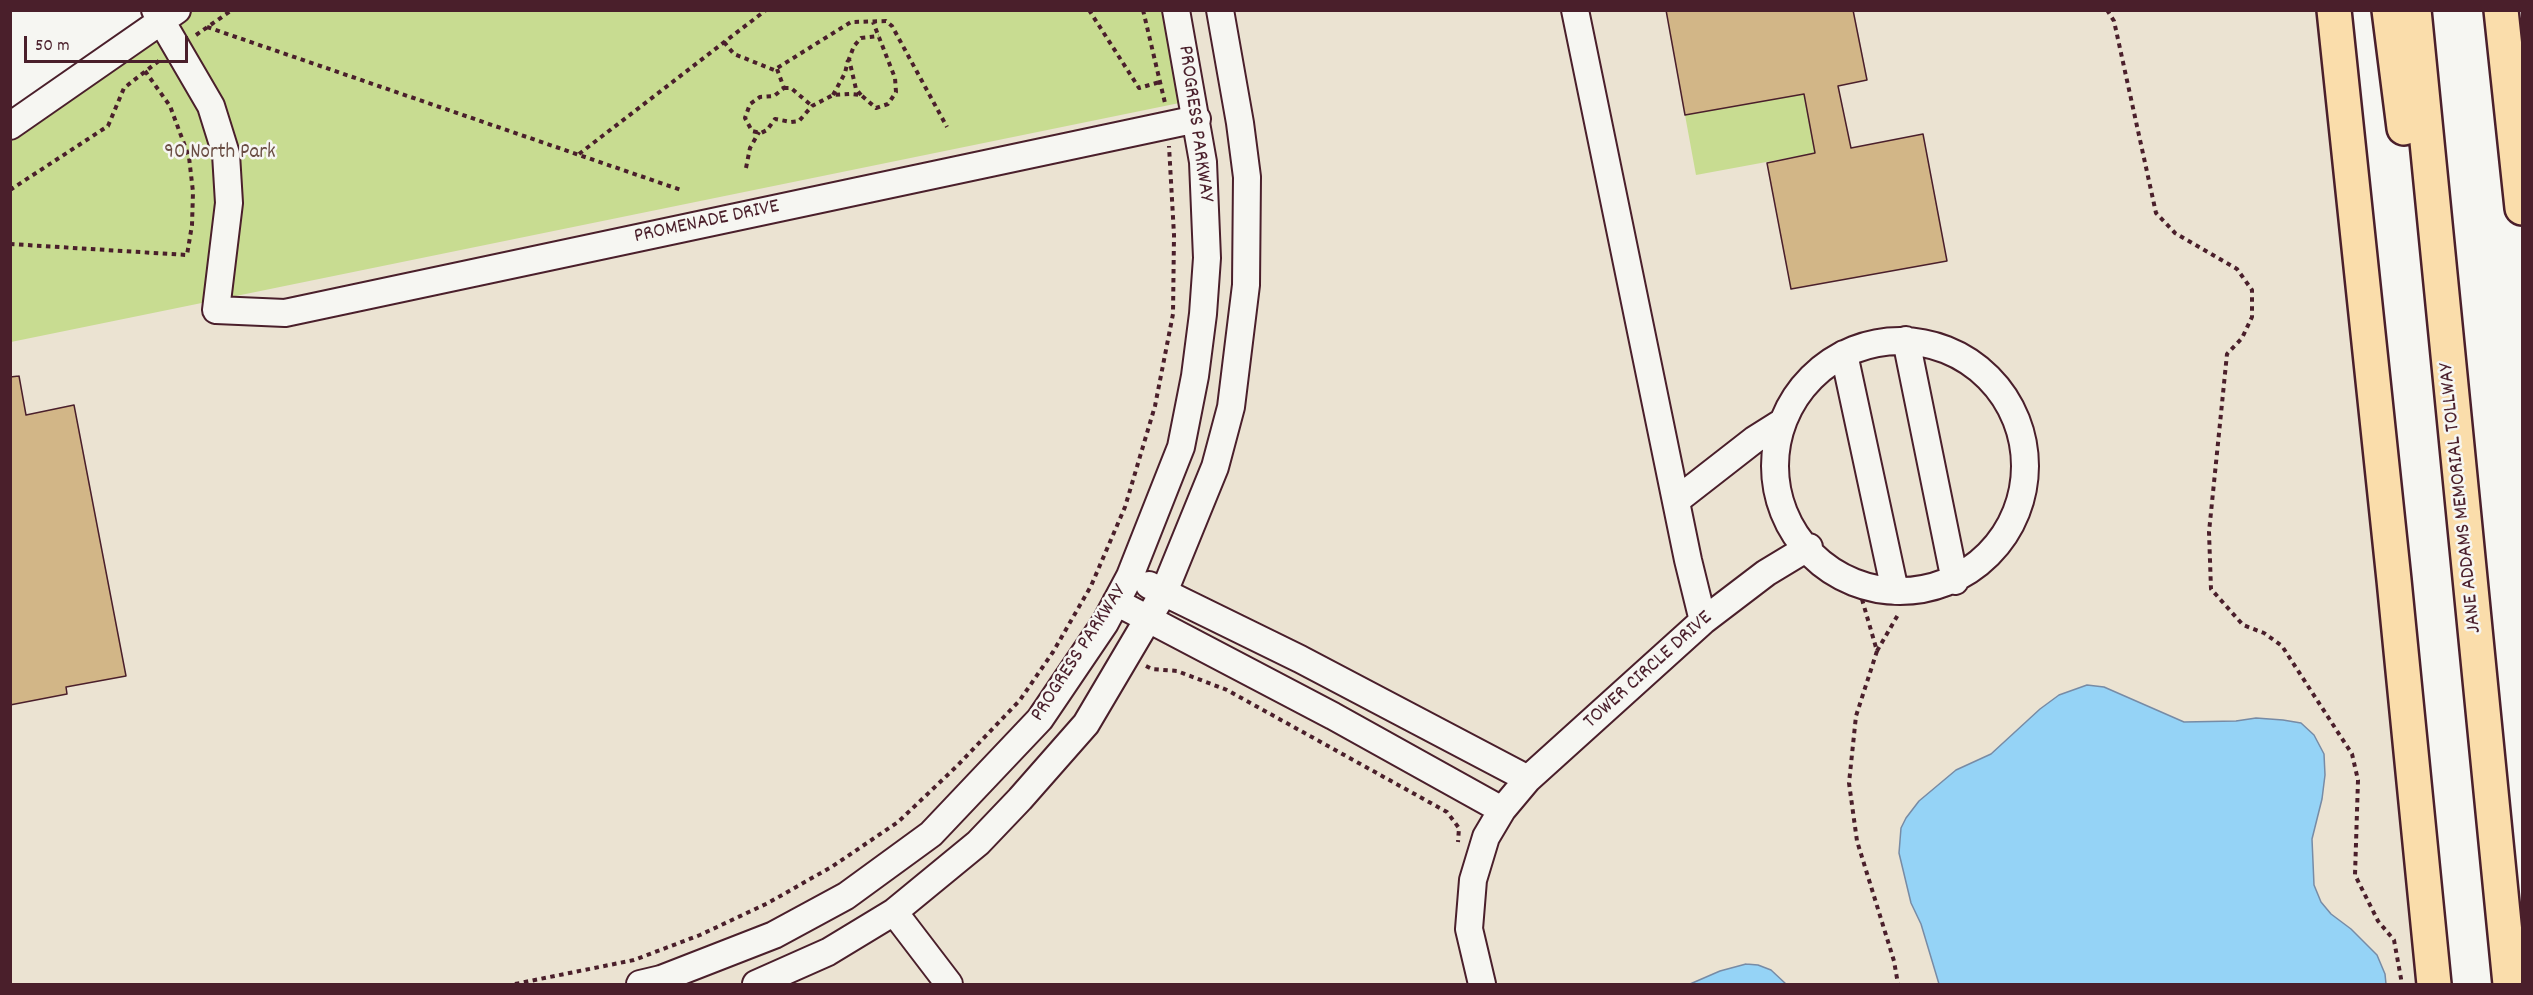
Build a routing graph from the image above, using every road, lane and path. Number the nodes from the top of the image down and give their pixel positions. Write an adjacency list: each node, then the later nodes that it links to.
1 (232, 10): 15 (path)
2 (765, 10): 17 (path)
3 (1089, 10): 22 (path)
4 (1143, 10): 22 (path)
5 (1176, 10): 27 (street, PROGRESS PARKWAY)
6 (1220, 10): 47 (street, PROGRESS PARKWAY)
7 (1575, 10): 41 (street)
8 (2107, 10): 64 (path)
9 (2334, 10): 65 (highway)
10 (2389, 10): 53 (highway)
11 (2414, 10): 53 (highway, JANE ADDAMS MEMORIAL TOLLWAY)
12 (2501, 10): 36 (highway)
13 (165, 14): 18 (street); 29 (street)
14 (873, 22): 16 (path); 20 (path); 30 (path)
15 (207, 27): 18 (path); 32 (path)
16 (879, 36): 19 (path); 25 (path)
17 (724, 42): 20 (path); 32 (path)
18 (178, 48): 21 (path); 28 (street, PROMENADE DRIVE)
19 (849, 59): 24 (path); 25 (path)
20 (777, 69): 23 (path)
21 (145, 71): 34 (path); 37 (path)
22 (1160, 82): 28 (path)
23 (784, 88): 26 (path); 31 (path)
24 (833, 95): 25 (path); 26 (path)
25 (861, 95)
26 (812, 106): 31 (path)
27 (1197, 118): 28 (street, PROMENADE DRIVE); 43 (street, PROGRESS PARKWAY)
28 (1167, 125): 58 (path)
29 (10, 126)
30 (947, 127)
31 (759, 132): 33 (path)
32 (578, 154): 35 (path)
33 (746, 168)
34 (10, 190)
35 (681, 190)
36 (2523, 208)
37 (10, 244)
38 (1906, 340): 39 (street); 44 (street); 44 (street)
39 (1844, 354): 40 (street); 46 (street)
40 (1780, 423): 41 (street); 42 (street)
41 (1677, 500): 50 (street)
42 (1809, 547): 45 (street); 50 (street, TOWER CIRCLE DRIVE)
43 (1130, 576): 47 (street); 48 (street, PROGRESS PARKWAY)
44 (1955, 581): 46 (street)
45 (1857, 582): 46 (street); 51 (path)
46 (1905, 589): 51 (path)
47 (1164, 592): 49 (street, PROGRESS PARKWAY); 54 (street)
48 (1116, 602): 49 (street); 59 (street, PROGRESS PARKWAY)
49 (1150, 620): 55 (street); 57 (street, PROGRESS PARKWAY)
50 (1703, 621): 54 (street, TOWER CIRCLE DRIVE)
51 (1877, 651): 63 (path)
52 (1152, 669): 56 (path)
53 (2488, 760): 66 (highway, JANE ADDAMS MEMORIAL TOLLWAY)
54 (1528, 779): 55 (street, TOWER CIRCLE DRIVE)
55 (1502, 810): 62 (street, TOWER CIRCLE DRIVE)
56 (1458, 847)
57 (894, 912): 60 (street, PROGRESS PARKWAY); 61 (street)
58 (515, 984)
59 (640, 984)
60 (756, 984)
61 (948, 984)
62 (1482, 984)
63 (1898, 984)
64 (2402, 984)
65 (2434, 984)
66 (2510, 984)

